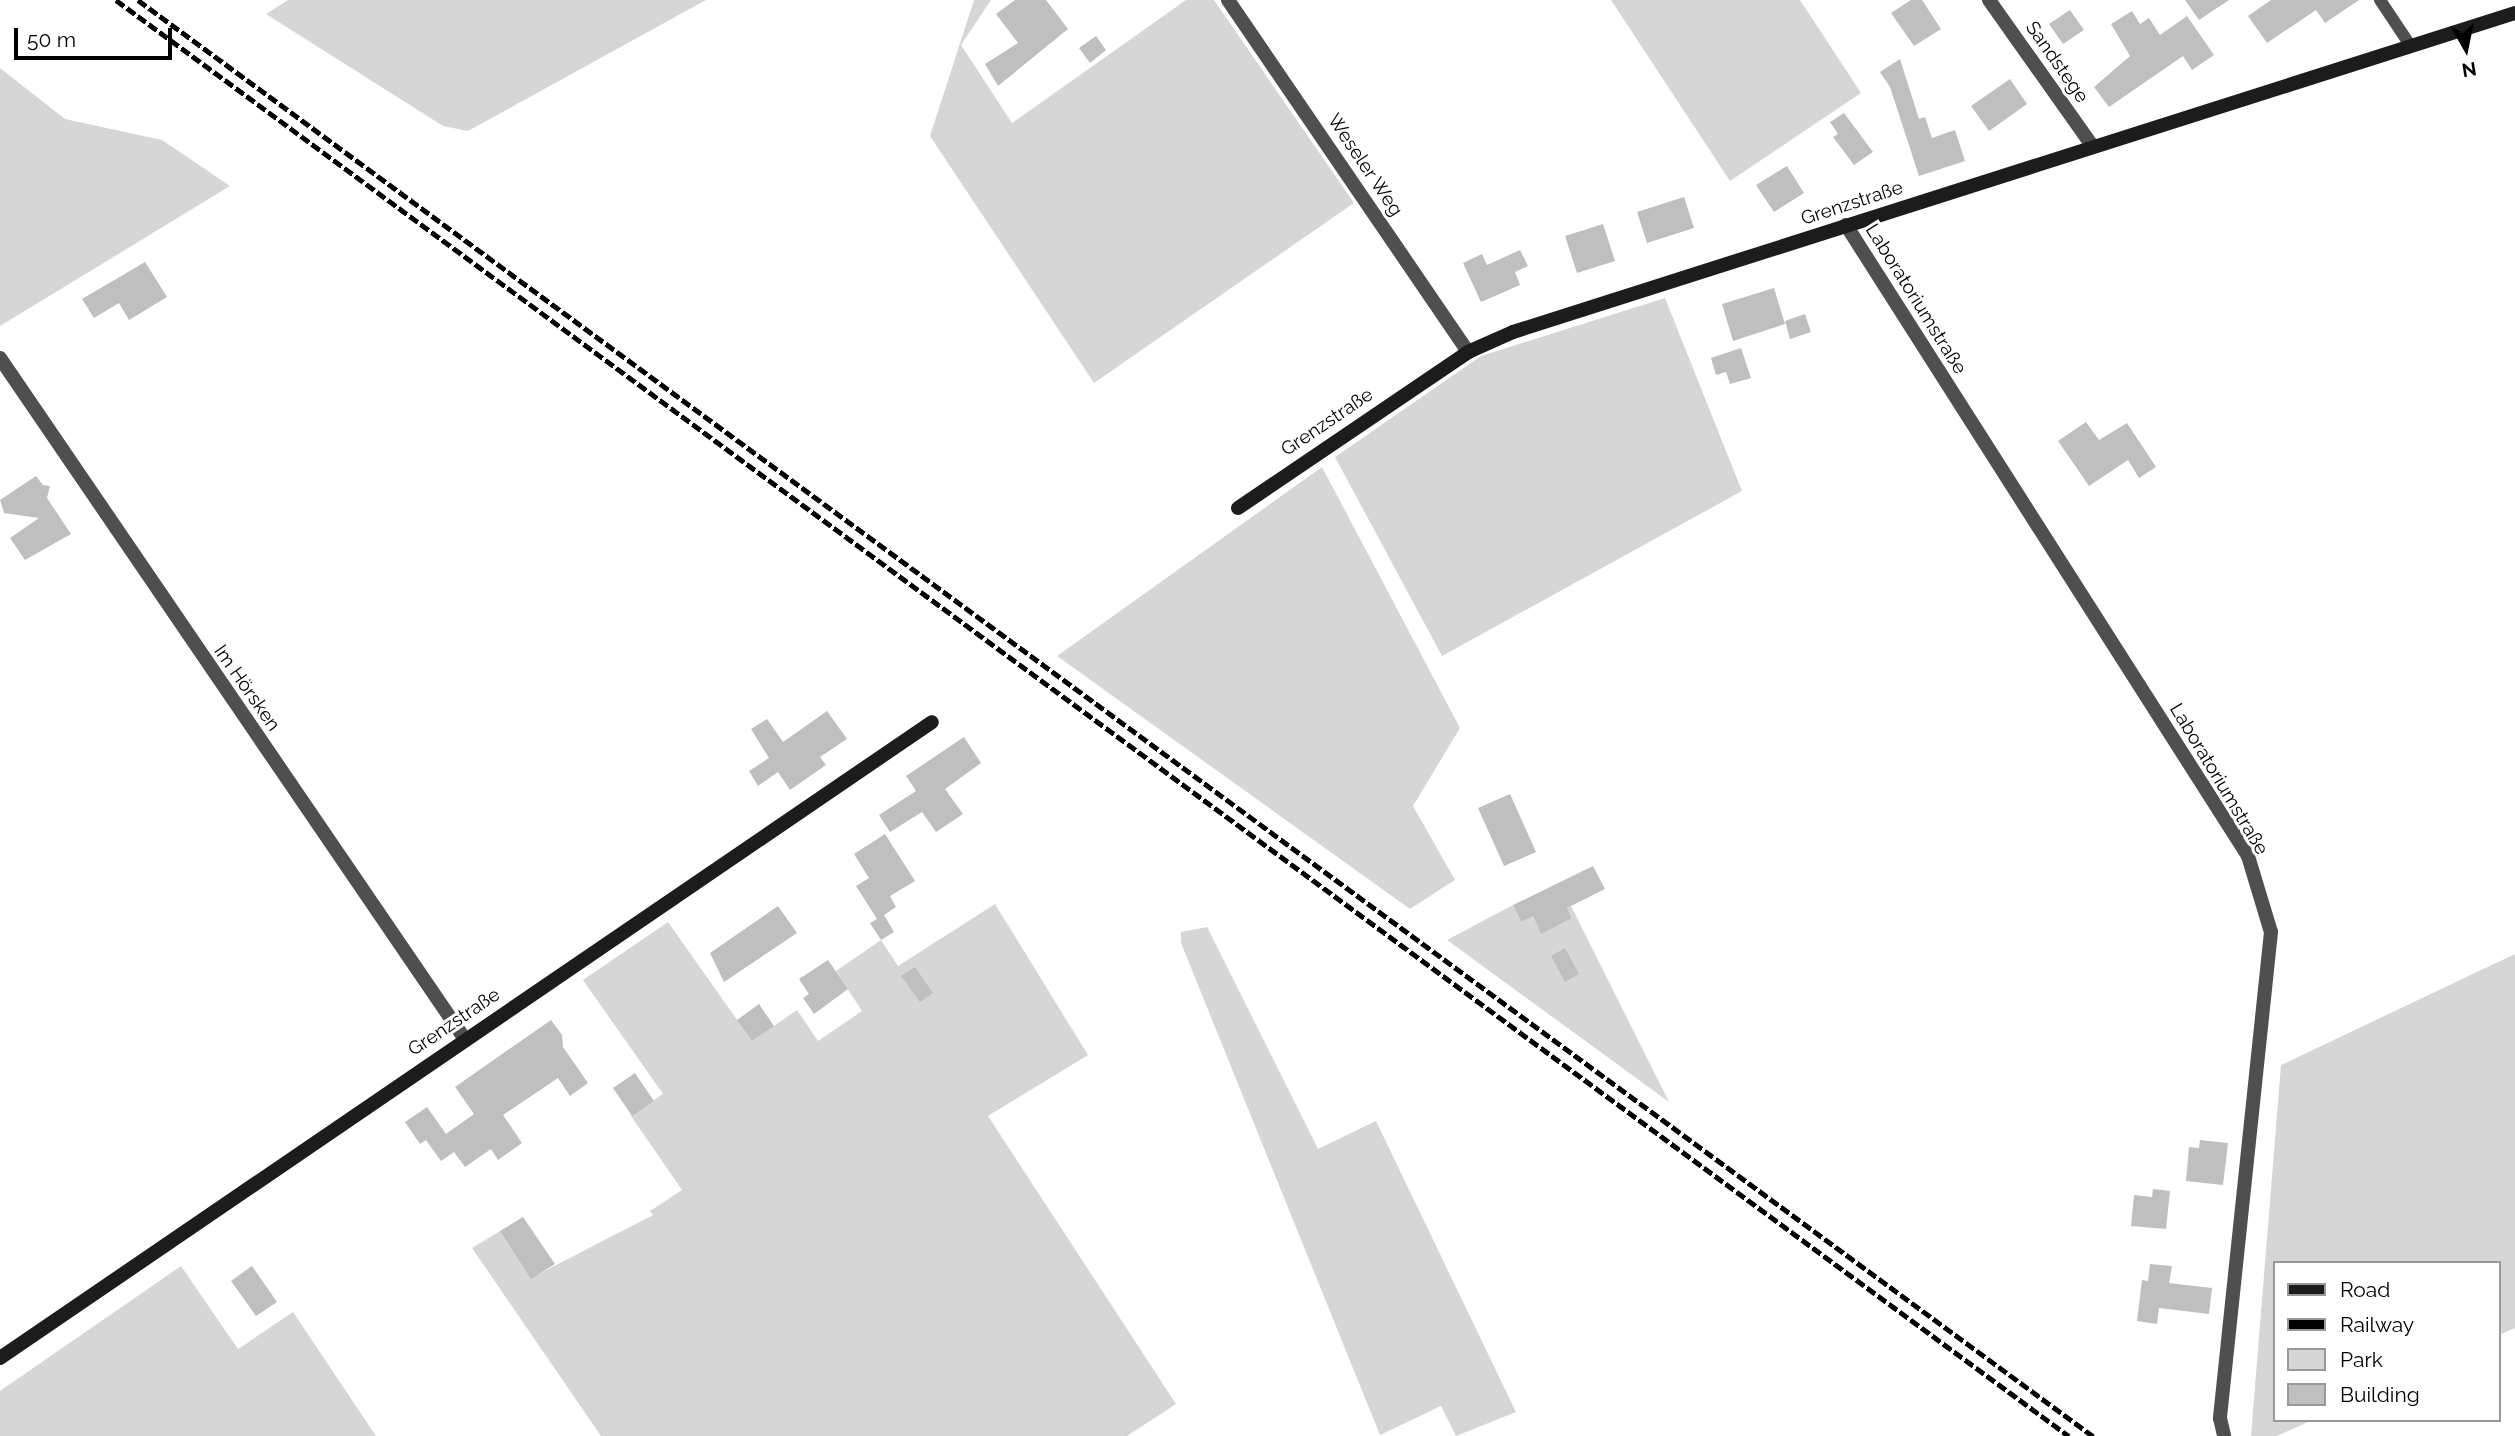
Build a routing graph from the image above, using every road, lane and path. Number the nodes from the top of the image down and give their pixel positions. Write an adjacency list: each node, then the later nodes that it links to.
1 (1228, 0): 8 (street, Weseler Weg)
2 (1989, 0): 6 (street, Sandstege)
3 (2380, 0): 5 (lane)
4 (2515, 13): 5 (street, Grenzstraße)
5 (2410, 46): 6 (street, Grenzstraße)
6 (2093, 147): 7 (street, Grenzstraße)
7 (1846, 225): 8 (street, Grenzstraße); 14 (street, Laboratoriumstraße)
8 (1468, 352): 10 (street, Grenzstraße)
9 (0, 358): 12 (street, Im Hörsken)
10 (1238, 508)
11 (932, 722): 12 (street, Grenzstraße)
12 (464, 1038): 13 (street, Grenzstraße)
13 (0, 1358)
14 (2224, 1436)

